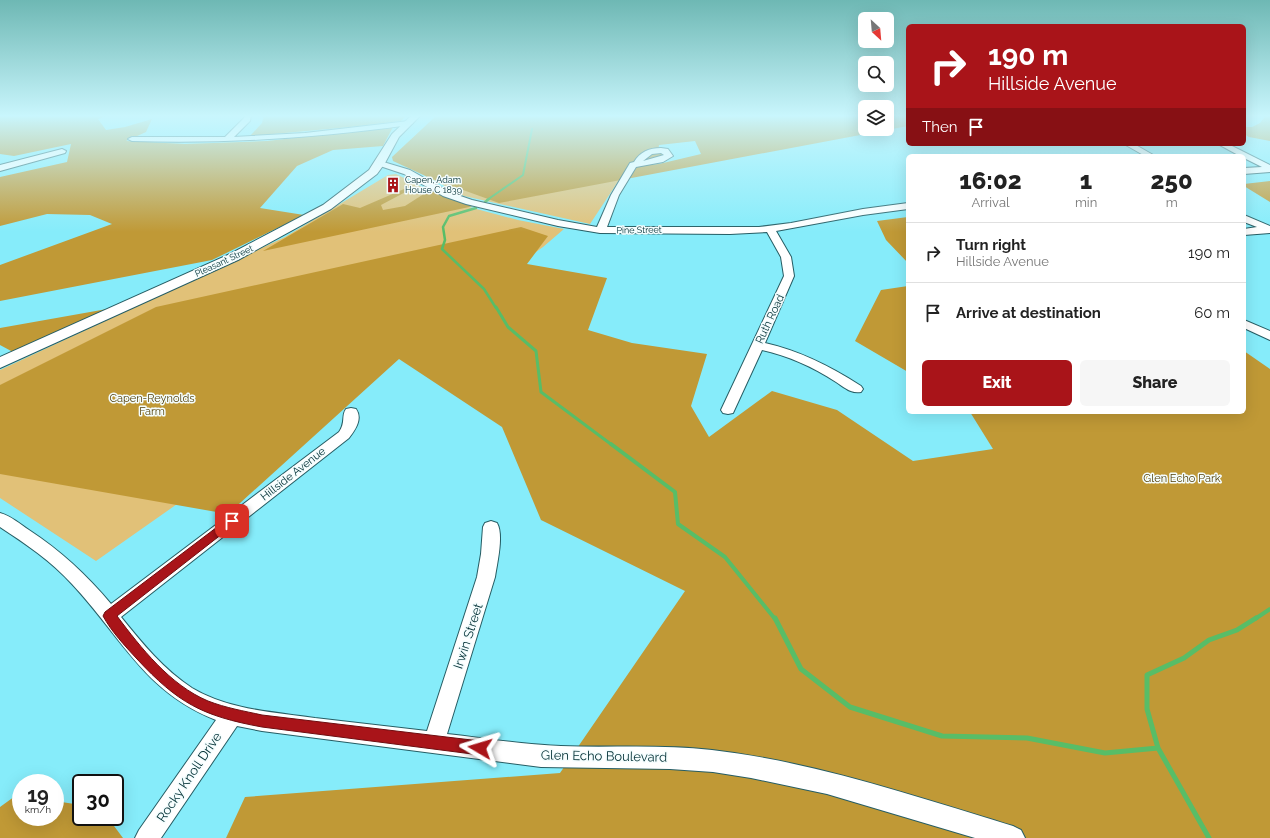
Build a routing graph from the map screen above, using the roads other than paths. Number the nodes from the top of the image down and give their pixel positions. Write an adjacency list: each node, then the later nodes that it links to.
1 (51, 154): 6 (street)
2 (385, 154): 4 (main road, Pleasant Street)
3 (1246, 156): 7 (street)
4 (380, 163): 8 (street, Pine Street); 10 (main road, Pleasant Street)
5 (637, 164): 15 (street)
6 (0, 168)
7 (1270, 168): 9 (street)
8 (403, 171): 10 (street); 15 (street, Pine Street)
9 (1246, 171)
10 (368, 176): 20 (main road, Pleasant Street)
11 (906, 206): 13 (street, Pine Street)
12 (1246, 219): 14 (street)
13 (770, 229): 15 (street, Pine Street); 19 (street, Ruth Road)
14 (1269, 229): 16 (street)
15 (600, 230)
16 (1246, 232)
17 (1246, 325): 18 (street)
18 (1270, 336)
19 (758, 345): 21 (street); 22 (street, Ruth Road)
20 (0, 364)
21 (856, 389)
22 (728, 410)
23 (352, 412): 26 (street, Hillside Avenue)
24 (0, 519): 26 (street, Glen Echo Boulevard)
25 (491, 527): 28 (street, Irwin Street)
26 (109, 616): 27 (street, Glen Echo Boulevard)
27 (232, 715): 28 (street, Glen Echo Boulevard); 29 (street, Rocky Knoll Drive)
28 (434, 742): 30 (street, Glen Echo Boulevard)
29 (147, 838)
30 (1013, 838)

